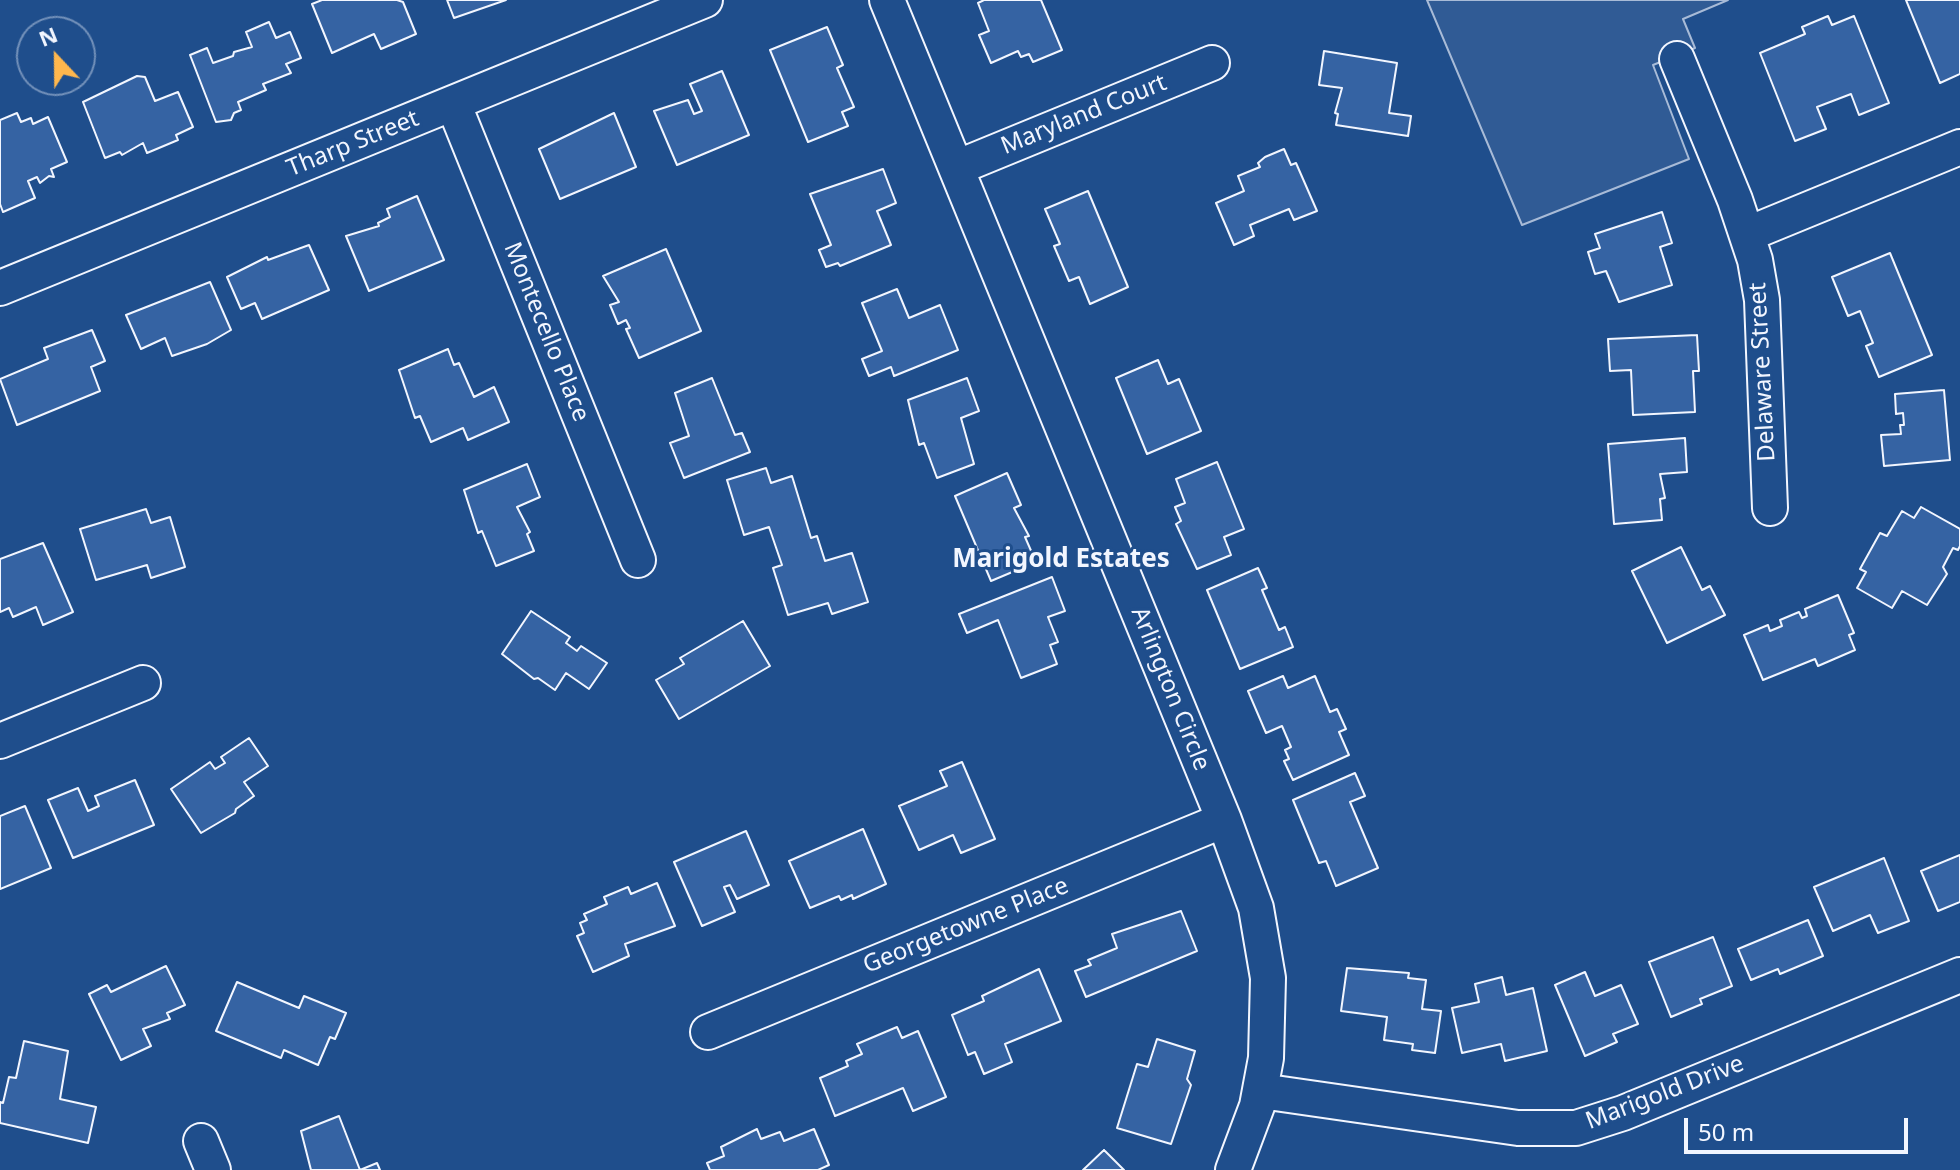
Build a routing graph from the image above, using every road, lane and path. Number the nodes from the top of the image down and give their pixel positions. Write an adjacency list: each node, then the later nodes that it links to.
1 (705, 0): 5 (street, Tharp Street)
2 (887, 0): 7 (street, Arlington Circle)
3 (1677, 59): 8 (street, Delaware Street)
4 (1212, 63): 7 (street, Maryland Court)
5 (453, 103): 9 (street, Tharp Street); 11 (street, Montecello Place)
6 (1960, 147): 8 (street)
7 (956, 168): 14 (street, Arlington Circle)
8 (1748, 234): 10 (street, Delaware Street)
9 (0, 288)
10 (1770, 508)
11 (638, 560)
12 (143, 683): 13 (street)
13 (0, 741)
14 (1224, 820): 16 (street, Georgetowne Place); 17 (street, Arlington Circle)
15 (1960, 975): 17 (street, Marigold Drive)
16 (708, 1032)
17 (1261, 1091): 18 (street, Arlington Circle)
18 (1233, 1170)

